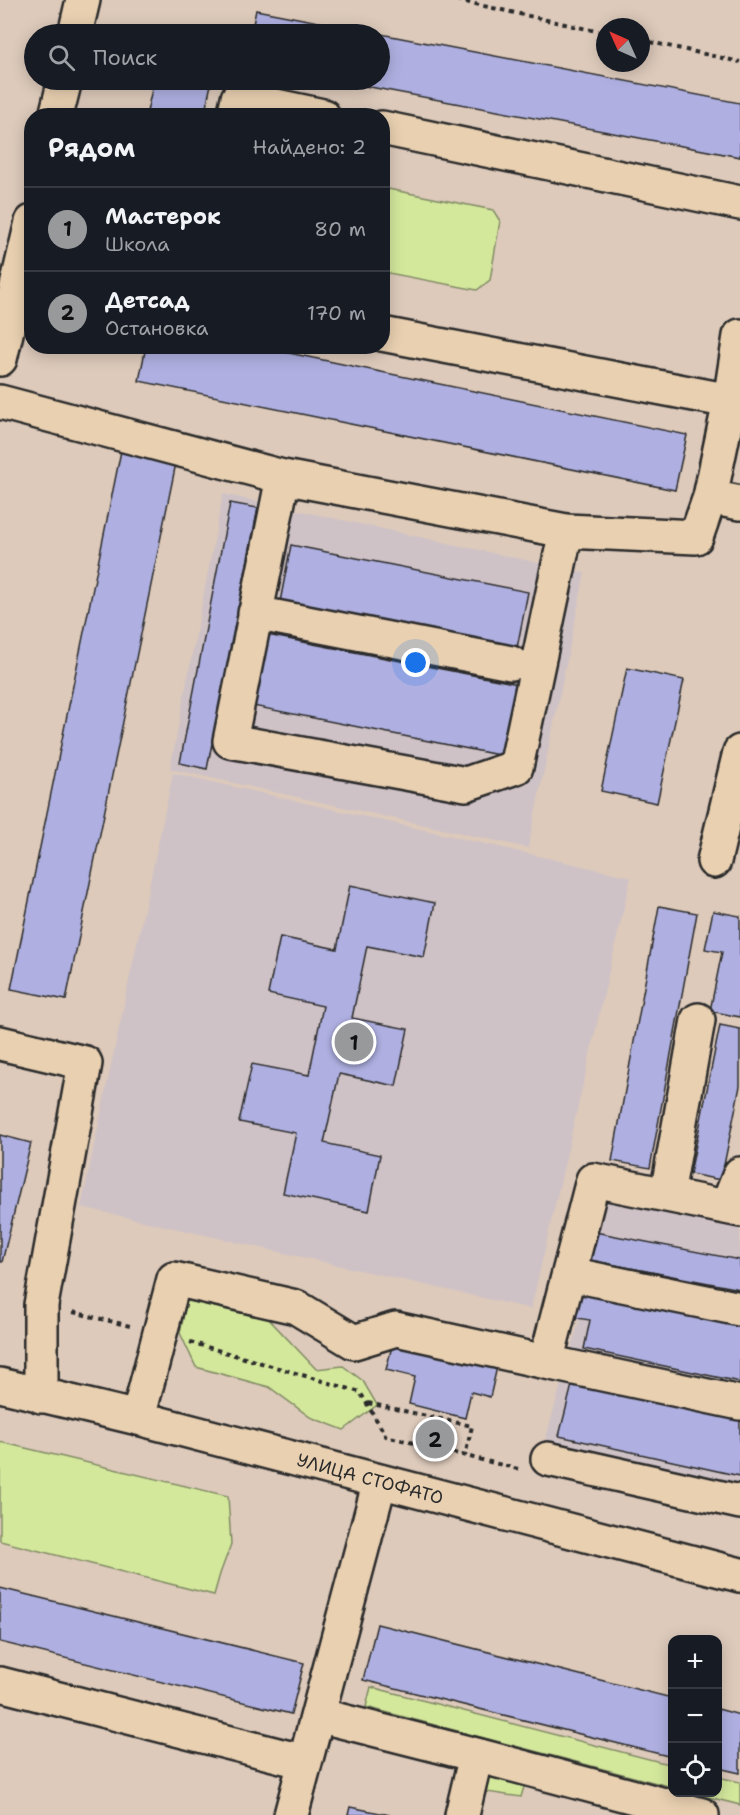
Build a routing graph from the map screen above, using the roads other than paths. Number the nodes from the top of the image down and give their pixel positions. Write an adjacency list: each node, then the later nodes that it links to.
1 (83, 0): 2 (street)
2 (77, 24)
3 (62, 90): 4 (street)
4 (58, 108)
5 (235, 108): 6 (street)
6 (285, 108)
7 (390, 130): 8 (street)
8 (740, 203)
9 (24, 288): 12 (street)
10 (390, 336): 13 (street)
11 (740, 336): 13 (street)
12 (0, 359)
13 (730, 401): 16 (street)
14 (0, 402): 15 (street)
15 (283, 477): 17 (street); 18 (street)
16 (725, 500): 17 (street)
17 (566, 531): 18 (street)
18 (255, 613): 19 (street)
19 (511, 663)
20 (740, 752): 21 (street)
21 (714, 861)
22 (698, 1020): 25 (street)
23 (0, 1043): 31 (street)
24 (740, 1174): 26 (street)
25 (667, 1194): 26 (street); 27 (street)
26 (734, 1208)
27 (568, 1274): 28 (street); 29 (street)
28 (740, 1309)
29 (546, 1362): 32 (street); 33 (street)
30 (0, 1385): 31 (street, УЛИЦА СТОФАТО)
31 (41, 1396): 33 (street, УЛИЦА СТОФАТО)
32 (740, 1402)
33 (138, 1418): 35 (street, УЛИЦА СТОФАТО)
34 (535, 1465): 36 (street)
35 (380, 1481): 37 (street, УЛИЦА СТОФАТО); 39 (street)
36 (740, 1502)
37 (740, 1575)
38 (0, 1684): 41 (street)
39 (318, 1715): 40 (street); 41 (street)
40 (476, 1755): 43 (street); 44 (street)
41 (305, 1762): 42 (street)
42 (291, 1815)
43 (462, 1815)
44 (702, 1815)

